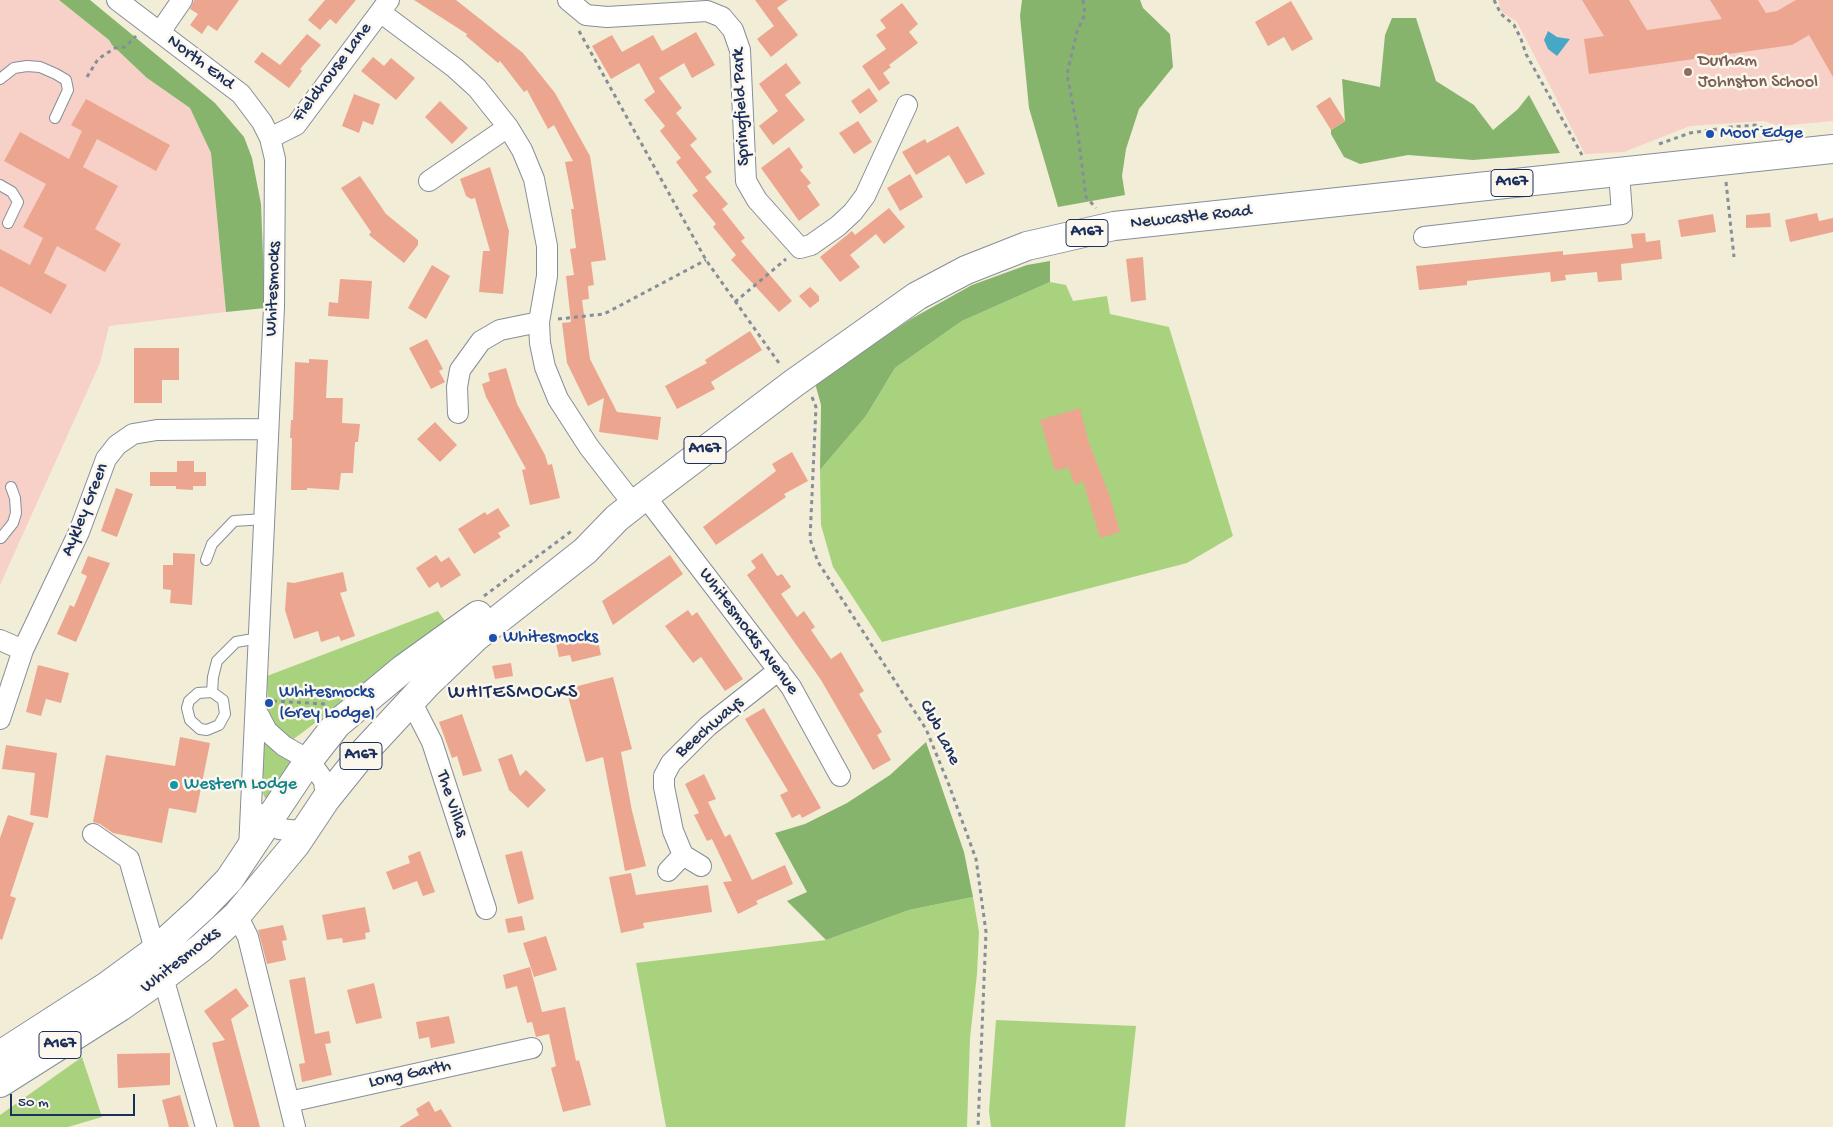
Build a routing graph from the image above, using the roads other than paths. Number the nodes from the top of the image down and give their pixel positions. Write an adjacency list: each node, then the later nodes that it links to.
1 (117, 0): 6 (street, North End)
2 (182, 0): 6 (street)
3 (568, 1): 5 (street, Springfield Park)
4 (384, 6): 10 (street, Whitesmocks Avenue); 11 (street, Fieldhouse Lane)
5 (687, 6): 8 (street, Springfield Park)
6 (160, 32): 11 (street, North End)
7 (0, 78): 9 (lane)
8 (907, 105)
9 (55, 118)
10 (508, 127): 14 (street); 18 (street, Whitesmocks Avenue)
11 (270, 138): 21 (street, Whitesmocks)
12 (1833, 149): 13 (highway, A167)
13 (1619, 173): 17 (street); 19 (highway, Newcastle Road / A167)
14 (429, 181)
15 (0, 185): 16 (lane)
16 (8, 223)
17 (1424, 237)
18 (539, 322): 20 (street); 23 (street, Whitesmocks Avenue)
19 (799, 379): 23 (highway, Whitesmocks / A167)
20 (458, 413)
21 (268, 430): 24 (street, Whitesmocks); 29 (street, Aykley Green)
22 (11, 487): 25 (lane)
23 (632, 506): 30 (street, Whitesmocks Avenue); 32 (highway, Whitesmocks / A167); 35 (highway, Whitesmocks / A167)
24 (264, 518): 26 (lane); 27 (street, Whitesmocks)
25 (0, 538)
26 (206, 560)
27 (259, 638): 31 (lane); 33 (street, Whitesmocks)
28 (0, 640): 29 (street)
29 (24, 650): 34 (street, Aykley Green)
30 (779, 670): 36 (street, Whitesmocks Avenue); 43 (street, Beechways)
31 (212, 692)
32 (411, 701): 38 (highway, Whitesmocks / A167); 46 (street, The Villas)
33 (256, 705): 35 (street, Whitesmocks); 37 (street, Whitesmocks)
34 (0, 719)
35 (309, 760): 38 (street, Whitesmocks); 39 (highway, Whitesmocks / A167)
36 (840, 776)
37 (252, 798): 39 (street); 42 (street, Whitesmocks)
38 (326, 799): 40 (highway, Whitesmocks / A167)
39 (268, 821): 40 (street); 42 (highway, Whitesmocks / A167)
40 (307, 827): 47 (highway, Whitesmocks / A167)
41 (93, 834): 48 (street)
42 (249, 850): 48 (highway, Whitesmocks / A167)
43 (682, 855): 44 (street); 45 (street)
44 (701, 866)
45 (668, 871)
46 (486, 909)
47 (237, 915): 49 (highway, Whitesmocks / A167); 53 (street)
48 (156, 950): 49 (street); 51 (highway, Whitesmocks / A167)
49 (164, 976): 52 (highway, Whitesmocks / A167); 54 (street)
50 (532, 1048): 53 (street, Long Garth)
51 (0, 1055)
52 (0, 1083)
53 (289, 1102): 55 (street)
54 (206, 1127)
55 (295, 1127)

